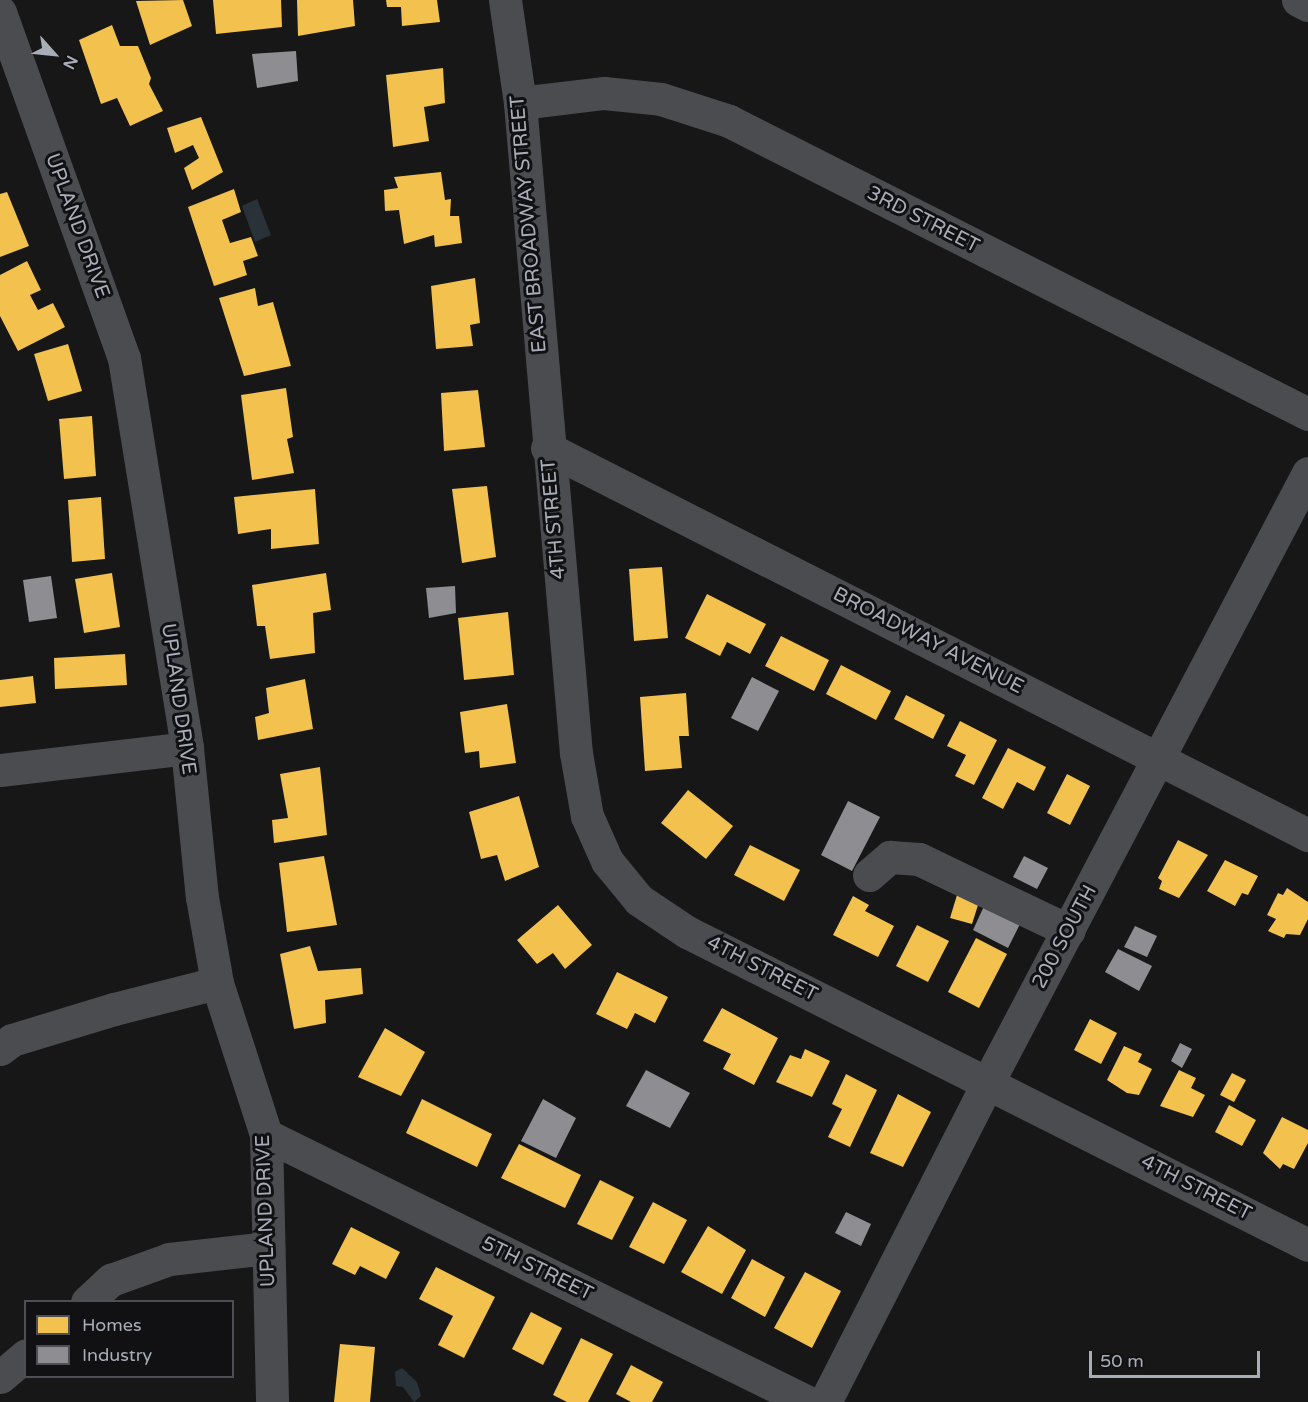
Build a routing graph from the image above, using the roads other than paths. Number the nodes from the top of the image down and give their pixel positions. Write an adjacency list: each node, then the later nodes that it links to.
1 (15, 0): 4 (street)
2 (505, 0): 7 (street, EAST BROADWAY STREET)
3 (1298, 0): 5 (street)
4 (0, 5)
5 (1308, 5)
6 (0, 12): 11 (street, UPLAND DRIVE)
7 (520, 103): 8 (street, 3RD STREET); 9 (street, EAST BROADWAY STREET)
8 (1308, 414)
9 (547, 448): 12 (street, BROADWAY AVENUE); 19 (street, 4TH STREET)
10 (1308, 473): 12 (street, 200 SOUTH)
11 (188, 748): 13 (street); 17 (street, UPLAND DRIVE)
12 (1160, 760): 14 (street, BROADWAY AVENUE); 16 (street, 200 SOUTH)
13 (0, 770)
14 (1308, 835)
15 (869, 875): 16 (street)
16 (1069, 931): 19 (street, 200 SOUTH)
17 (217, 983): 18 (street); 20 (street, UPLAND DRIVE)
18 (0, 1049)
19 (988, 1082): 21 (street, 4TH STREET); 28 (street, 200 SOUTH)
20 (266, 1135): 22 (street, UPLAND DRIVE); 27 (street, 5TH STREET)
21 (1308, 1245)
22 (268, 1248): 23 (street); 26 (street, UPLAND DRIVE)
23 (89, 1300)
24 (24, 1357): 25 (street)
25 (0, 1377)
26 (272, 1402)
27 (808, 1402)
28 (825, 1402)

